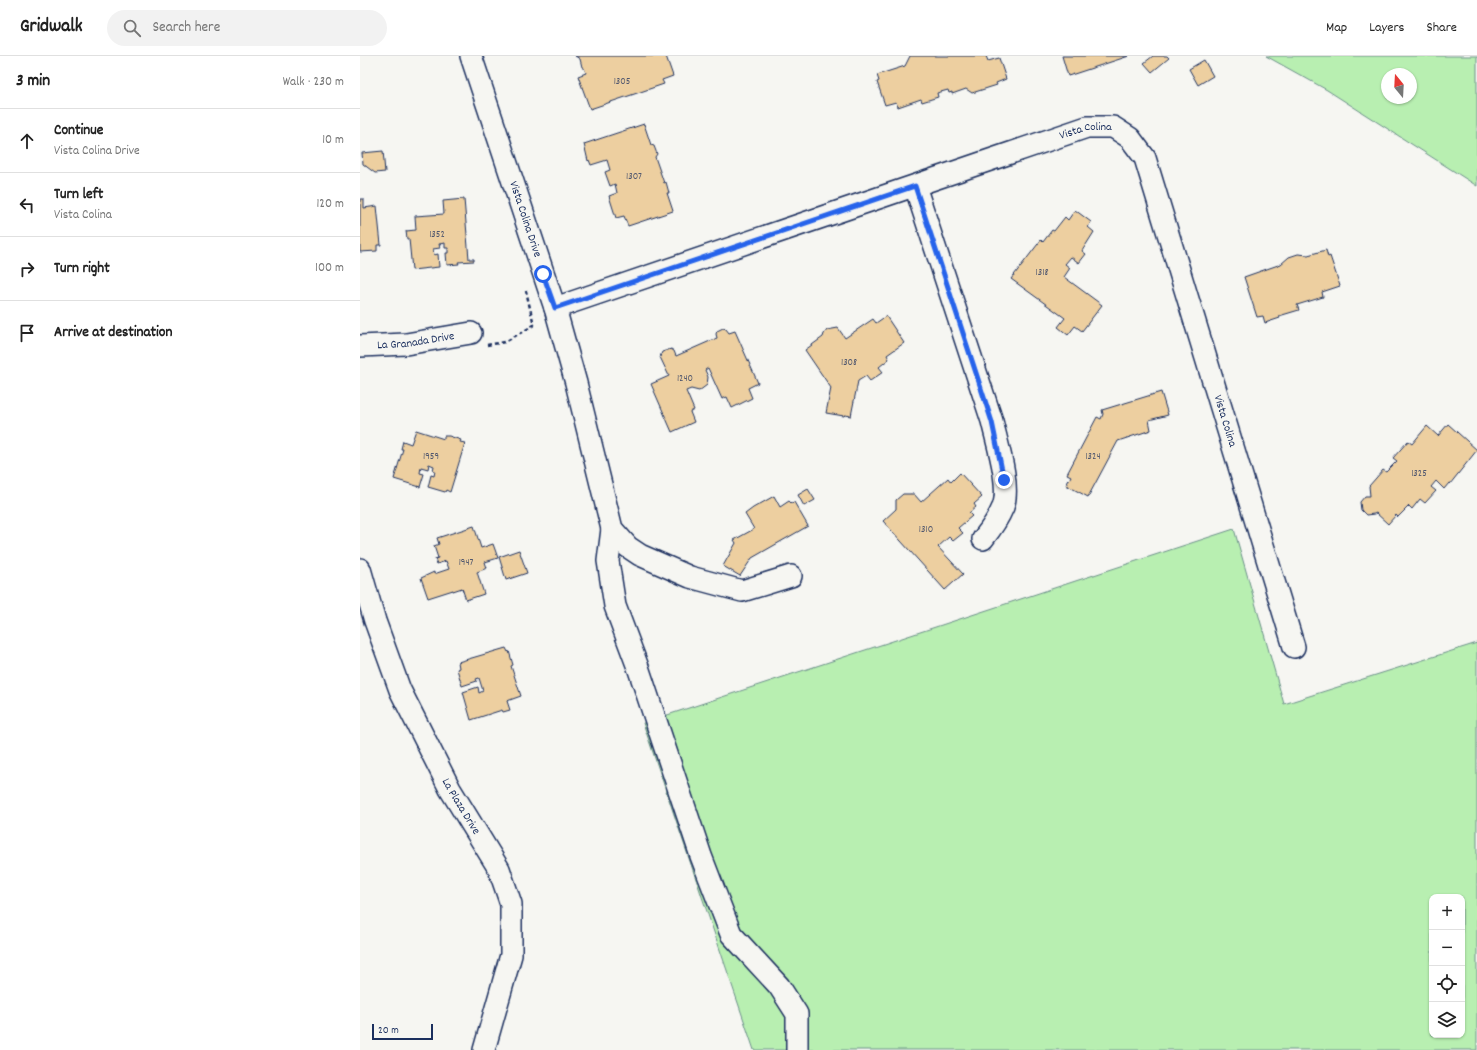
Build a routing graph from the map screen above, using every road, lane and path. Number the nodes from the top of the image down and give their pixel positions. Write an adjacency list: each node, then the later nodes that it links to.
1 (470, 56): 3 (street, Vista Colina Drive)
2 (915, 186): 3 (street, Vista Colina); 7 (street); 11 (street, Vista Colina)
3 (555, 308): 6 (street, Vista Colina Drive)
4 (471, 333): 5 (street, La Granada Drive)
5 (360, 346)
6 (612, 529): 9 (street); 13 (street)
7 (983, 538)
8 (360, 568): 10 (street, La Plaza Drive)
9 (791, 576)
10 (368, 623): 12 (street, La Plaza Drive)
11 (1294, 646)
12 (484, 1050)
13 (797, 1050)

